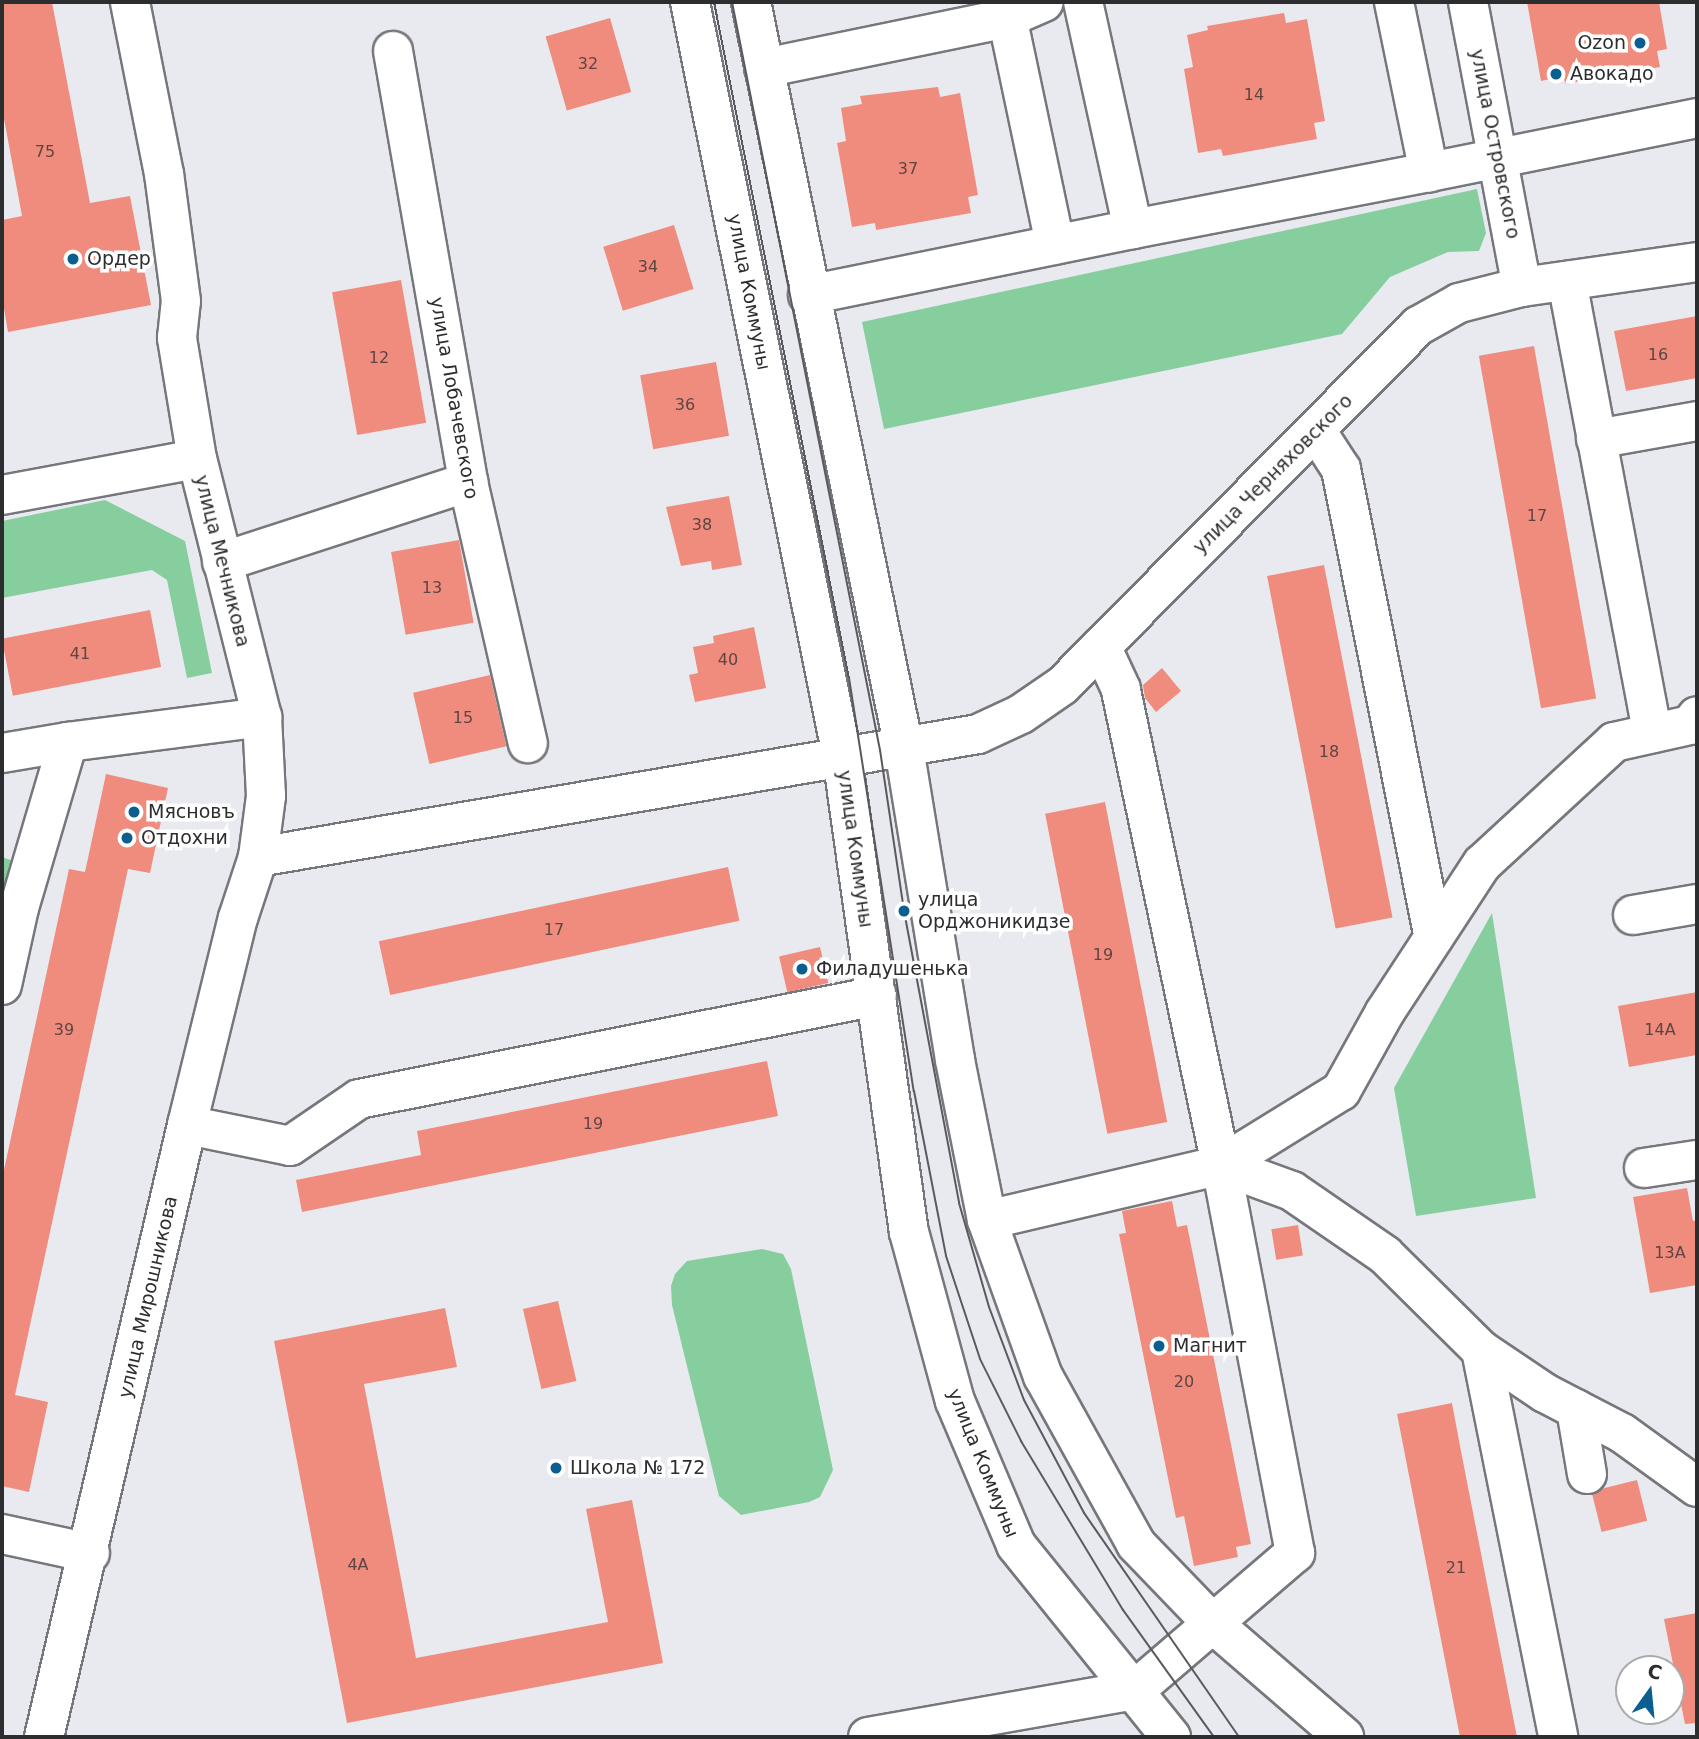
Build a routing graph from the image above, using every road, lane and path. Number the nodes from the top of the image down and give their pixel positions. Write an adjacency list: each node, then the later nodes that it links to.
1 (130, 2): 23 (street)
2 (690, 2): 35 (street, улица Коммуны)
3 (751, 2): 10 (street)
4 (1044, 2): 8 (street)
5 (1083, 2): 14 (street)
6 (1394, 2): 13 (street)
7 (1468, 2): 12 (street, улица Островского)
8 (1006, 10): 10 (street); 15 (street)
9 (393, 51): 24 (street, улица Лобачевского)
10 (764, 68): 19 (street)
11 (1697, 118): 12 (street)
12 (1498, 160): 13 (street); 18 (street, улица Островского)
13 (1429, 172): 14 (street)
14 (1133, 229): 15 (street)
15 (1055, 246): 19 (street)
16 (1697, 262): 17 (street, улица Черняховского)
17 (1567, 281): 18 (street, улица Черняховского); 22 (street)
18 (1522, 287): 21 (street, улица Черняховского)
19 (808, 295): 33 (street)
20 (1697, 421): 22 (street)
21 (1317, 432): 27 (street, улица Черняховского); 39 (street)
22 (1596, 439): 30 (street)
23 (197, 460): 25 (street, улица Мечникова); 26 (street, улица Мечникова)
24 (468, 482): 26 (street); 32 (street, улица Лобачевского)
25 (2, 495)
26 (222, 562): 29 (street, улица Мечникова)
27 (1101, 646): 33 (street, улица Черняховского); 44 (street)
28 (1697, 716): 30 (street)
29 (262, 717): 31 (street); 36 (street, улица Мечникова)
30 (1652, 733): 39 (street)
31 (68, 742): 34 (street); 40 (street)
32 (528, 743)
33 (892, 749): 35 (street); 46 (street)
34 (2, 753)
35 (842, 756): 36 (street); 41 (street, улица Коммуны)
36 (258, 857): 42 (street, улица Мирошникова)
37 (1697, 904): 38 (street)
38 (1633, 915)
39 (1434, 937): 44 (street)
40 (2, 985)
41 (877, 996): 42 (street); 54 (street, улица Коммуны)
42 (187, 1125): 52 (street, улица Мирошникова)
43 (1697, 1160): 45 (street)
44 (1221, 1165): 46 (street); 47 (street); 53 (street)
45 (1644, 1168)
46 (987, 1220): 53 (street)
47 (1481, 1350): 48 (street); 59 (street)
48 (1576, 1409): 49 (street); 50 (street)
49 (1587, 1474)
50 (1697, 1487)
51 (2, 1534): 52 (street)
52 (90, 1553): 55 (street, улица Мирошникова)
53 (1211, 1622): 54 (street); 58 (street)
54 (1135, 1690): 56 (street); 57 (street, улица Коммуны)
55 (44, 1737)
56 (868, 1737)
57 (1171, 1737)
58 (1344, 1737)
59 (1558, 1737)

